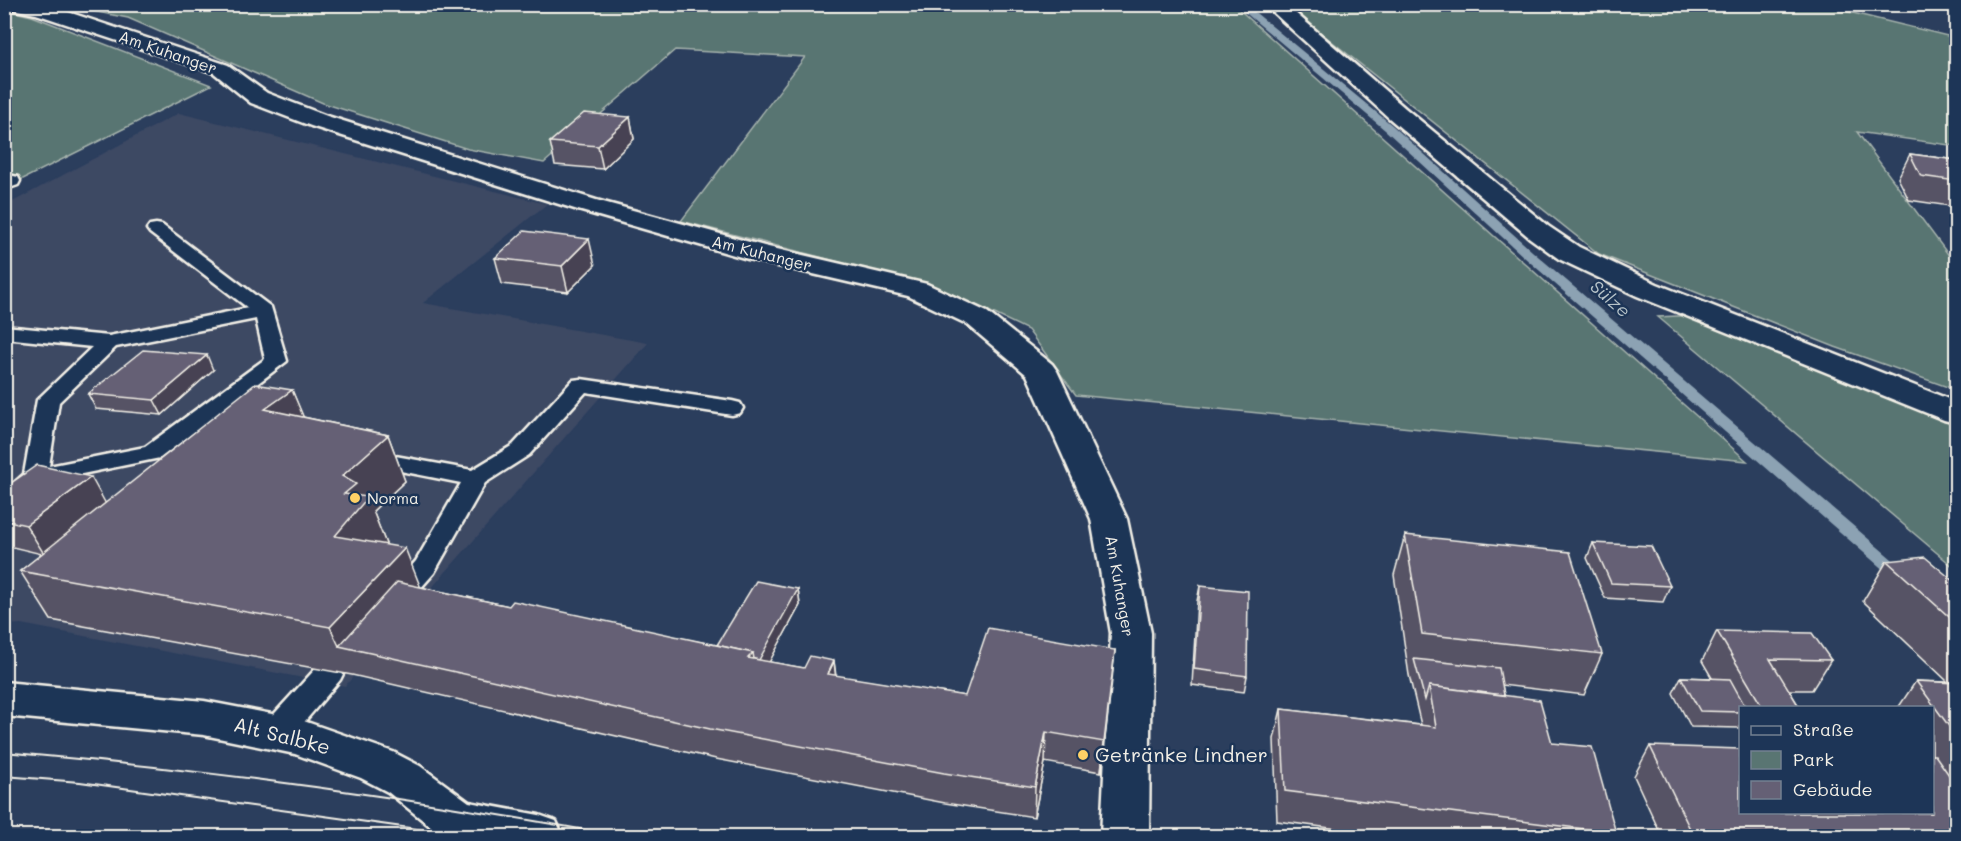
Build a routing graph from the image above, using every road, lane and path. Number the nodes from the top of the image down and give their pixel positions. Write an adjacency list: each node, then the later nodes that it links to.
1 (14, 4): 21 (street, Am Kuhanger)
2 (1273, 4): 10 (street)
3 (4, 178): 4 (lane)
4 (4, 185)
5 (156, 229): 6 (lane)
6 (264, 311): 8 (lane); 12 (lane)
7 (4, 332): 8 (lane)
8 (109, 342): 12 (lane)
9 (732, 408): 13 (lane)
10 (1956, 413)
11 (350, 454): 13 (lane)
12 (35, 476): 14 (lane)
13 (476, 477): 15 (lane)
14 (4, 506)
15 (402, 592)
16 (330, 672): 18 (lane)
17 (4, 699): 18 (street, Alt Salbke)
18 (277, 732): 19 (street, Alt Salbke)
19 (453, 829): 20 (street, Alt Salbke)
20 (540, 837)
21 (1125, 837)

